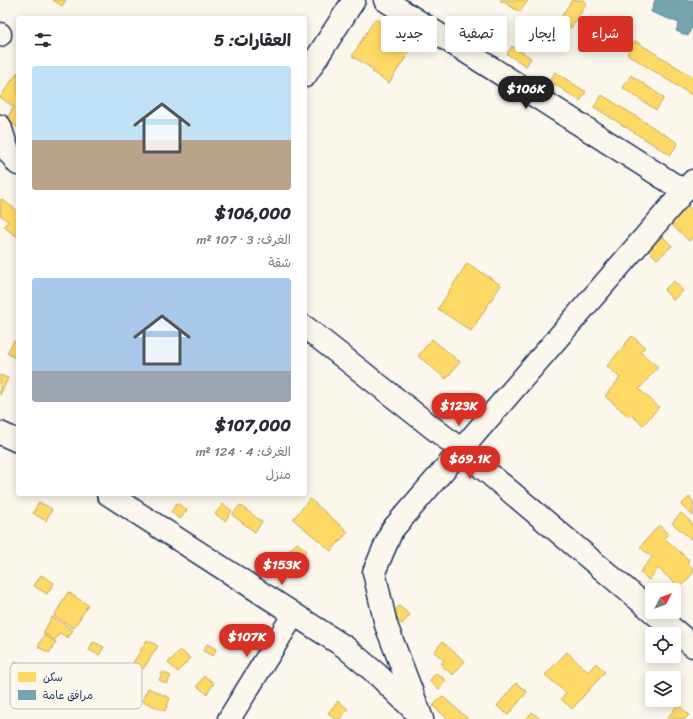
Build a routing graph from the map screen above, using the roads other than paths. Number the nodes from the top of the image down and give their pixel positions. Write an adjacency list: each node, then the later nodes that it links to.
1 (354, 0): 3 (street)
2 (385, 0): 6 (street)
3 (307, 73)
4 (0, 126): 5 (street)
5 (16, 161)
6 (688, 186): 10 (street)
7 (307, 329): 10 (street)
8 (0, 433): 9 (street)
9 (16, 440)
10 (462, 450): 12 (street); 17 (street)
11 (111, 496): 13 (street)
12 (645, 606)
13 (294, 614): 16 (street); 17 (street)
14 (660, 619): 15 (street)
15 (693, 646)
16 (229, 719)
17 (422, 719)

